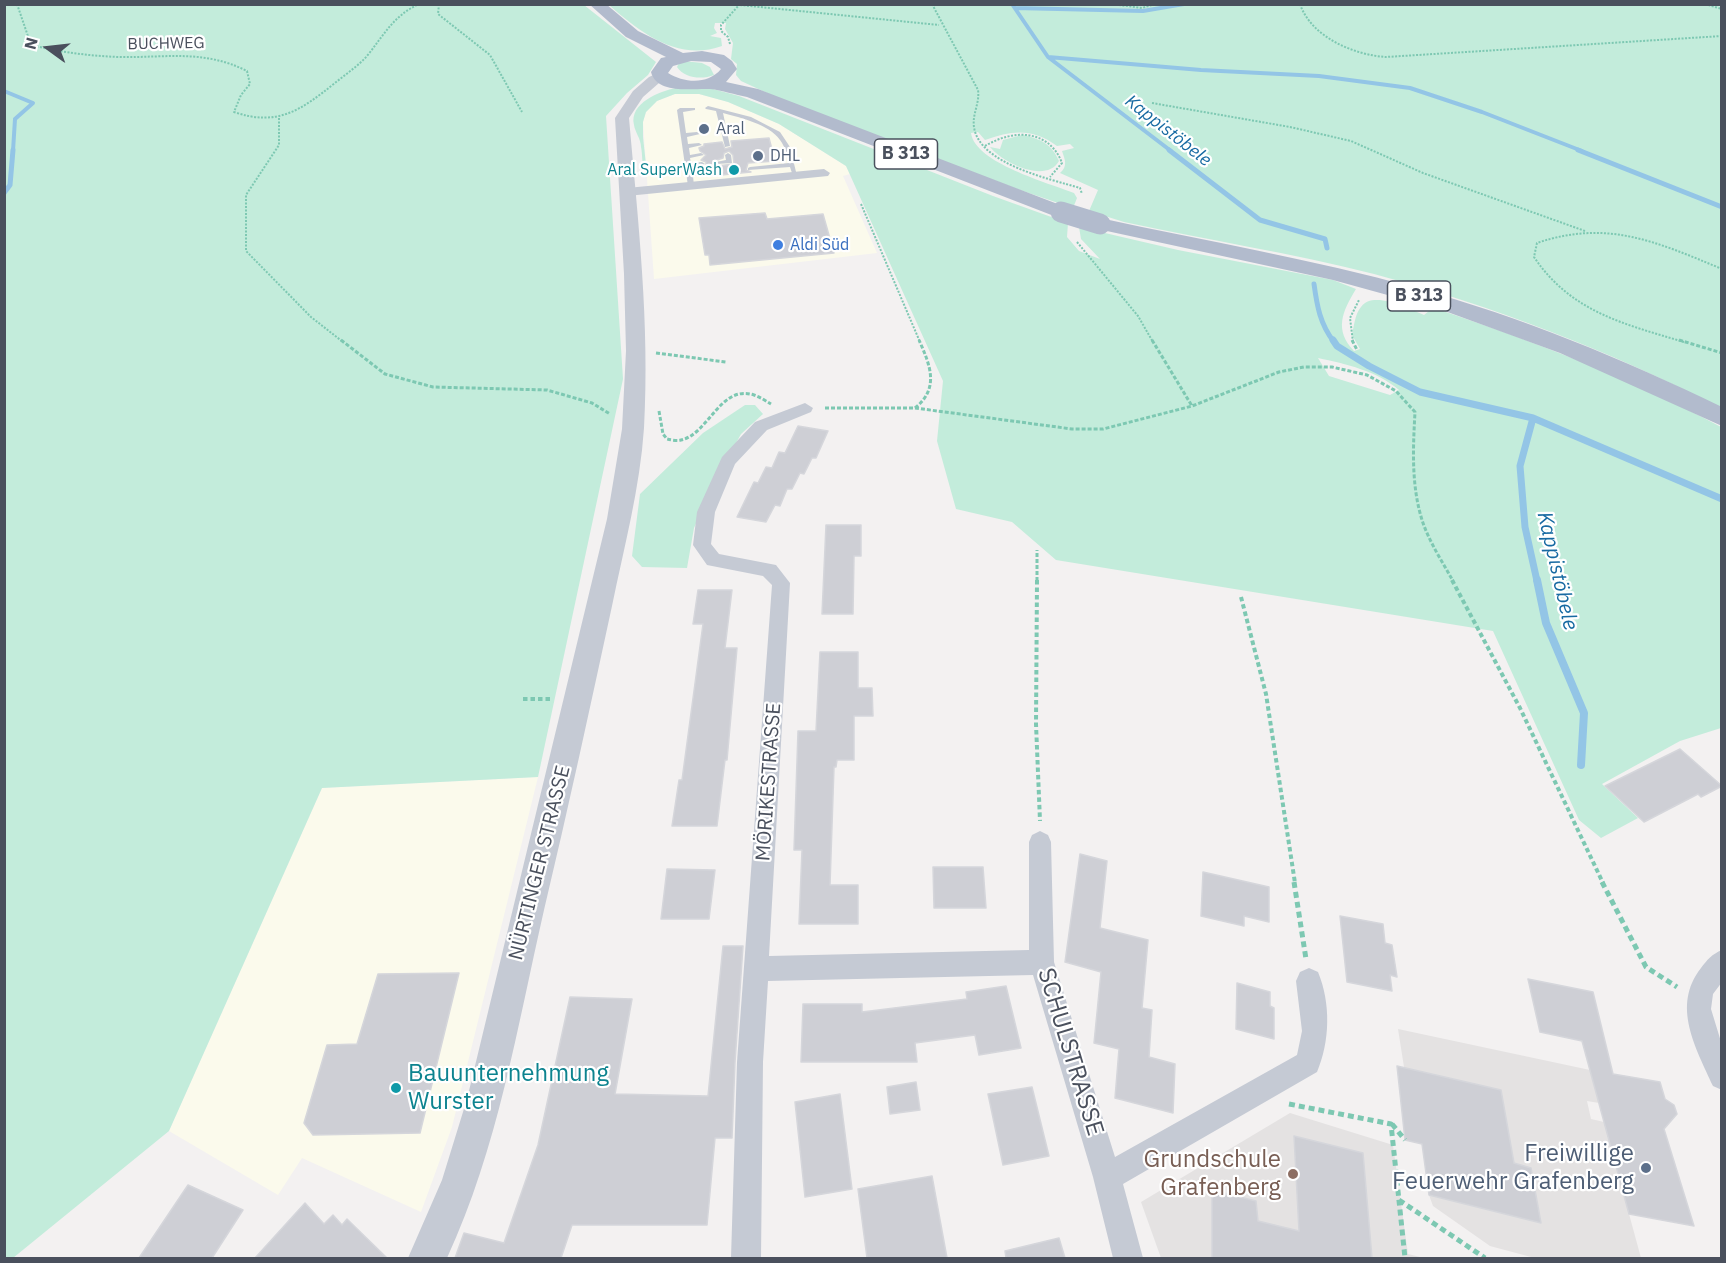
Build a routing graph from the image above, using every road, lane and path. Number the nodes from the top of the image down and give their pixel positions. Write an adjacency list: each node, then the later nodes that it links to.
1 (17, 4): 24 (path, BUCHWEG)
2 (419, 4): 24 (path, BUCHWEG)
3 (439, 4): 21 (path)
4 (596, 4): 15 (main road)
5 (932, 4): 12 (path)
6 (1112, 4): 7 (path)
7 (1155, 4)
8 (1299, 4): 13 (path)
9 (1705, 4): 11 (path)
10 (740, 5): 12 (path); 14 (path)
11 (1722, 9)
12 (939, 25): 34 (path)
13 (1722, 36)
14 (718, 58): 15 (main road); 16 (main road)
15 (670, 70): 17 (main road); 47 (street, NÜRTINGER STRASSE)
16 (727, 74): 17 (main road); 18 (main road, B 313)
17 (709, 84): 18 (main road, B 313)
18 (752, 93): 53 (main road, B 313, bridge)
19 (1152, 103): 50 (path)
20 (709, 111): 22 (lane)
21 (522, 112)
22 (720, 112): 25 (lane); 42 (lane)
23 (694, 113): 30 (lane)
24 (279, 118): 63 (path)
25 (722, 122): 26 (lane); 27 (lane)
26 (711, 123)
27 (724, 132): 28 (lane); 31 (lane)
28 (713, 133)
29 (697, 134): 30 (lane)
30 (684, 135): 33 (lane)
31 (715, 143)
32 (699, 145): 33 (lane)
33 (685, 146): 37 (lane)
34 (985, 146): 45 (path); 45 (path)
35 (700, 155): 37 (lane)
36 (728, 155): 38 (lane)
37 (687, 157): 40 (lane)
38 (718, 163)
39 (702, 164): 40 (lane)
40 (688, 165): 46 (lane)
41 (750, 169): 42 (lane)
42 (794, 170): 44 (street); 46 (street)
43 (718, 172): 46 (lane)
44 (824, 173)
45 (1049, 178): 48 (path)
46 (690, 180): 47 (street)
47 (627, 192): 63 (street, NÜRTINGER STRASSE)
48 (1085, 198)
49 (861, 204): 60 (path)
50 (1585, 231): 52 (path); 55 (path)
51 (1075, 240): 59 (path)
52 (1722, 269)
53 (1372, 283): 54 (path); 62 (main road, B 313)
54 (1358, 350)
55 (1722, 353)
56 (652, 361): 57 (path)
57 (726, 362)
58 (657, 401): 61 (path)
59 (1192, 406): 60 (path); 71 (path)
60 (915, 408): 61 (path)
61 (795, 412): 69 (street, MÖRIKESTRASSE)
62 (1722, 418)
63 (633, 428): 78 (street, NÜRTINGER STRASSE)
64 (1037, 549): 66 (path)
65 (1240, 597): 70 (path)
66 (1040, 842): 67 (street, SCHULSTRASSE)
67 (1042, 962): 69 (street); 76 (street, SCHULSTRASSE)
68 (1722, 962): 71 (street)
69 (756, 969): 79 (street, MÖRIKESTRASSE)
70 (1309, 981): 73 (street)
71 (1698, 1000): 72 (street)
72 (1722, 1077)
73 (1250, 1096): 74 (path); 76 (street)
74 (1391, 1124): 75 (path); 77 (path)
75 (1405, 1140)
76 (1107, 1177): 80 (street, SCHULSTRASSE)
77 (1399, 1199): 81 (path); 82 (path)
78 (427, 1258)
79 (746, 1258)
80 (1128, 1258)
81 (1405, 1258)
82 (1485, 1258)

